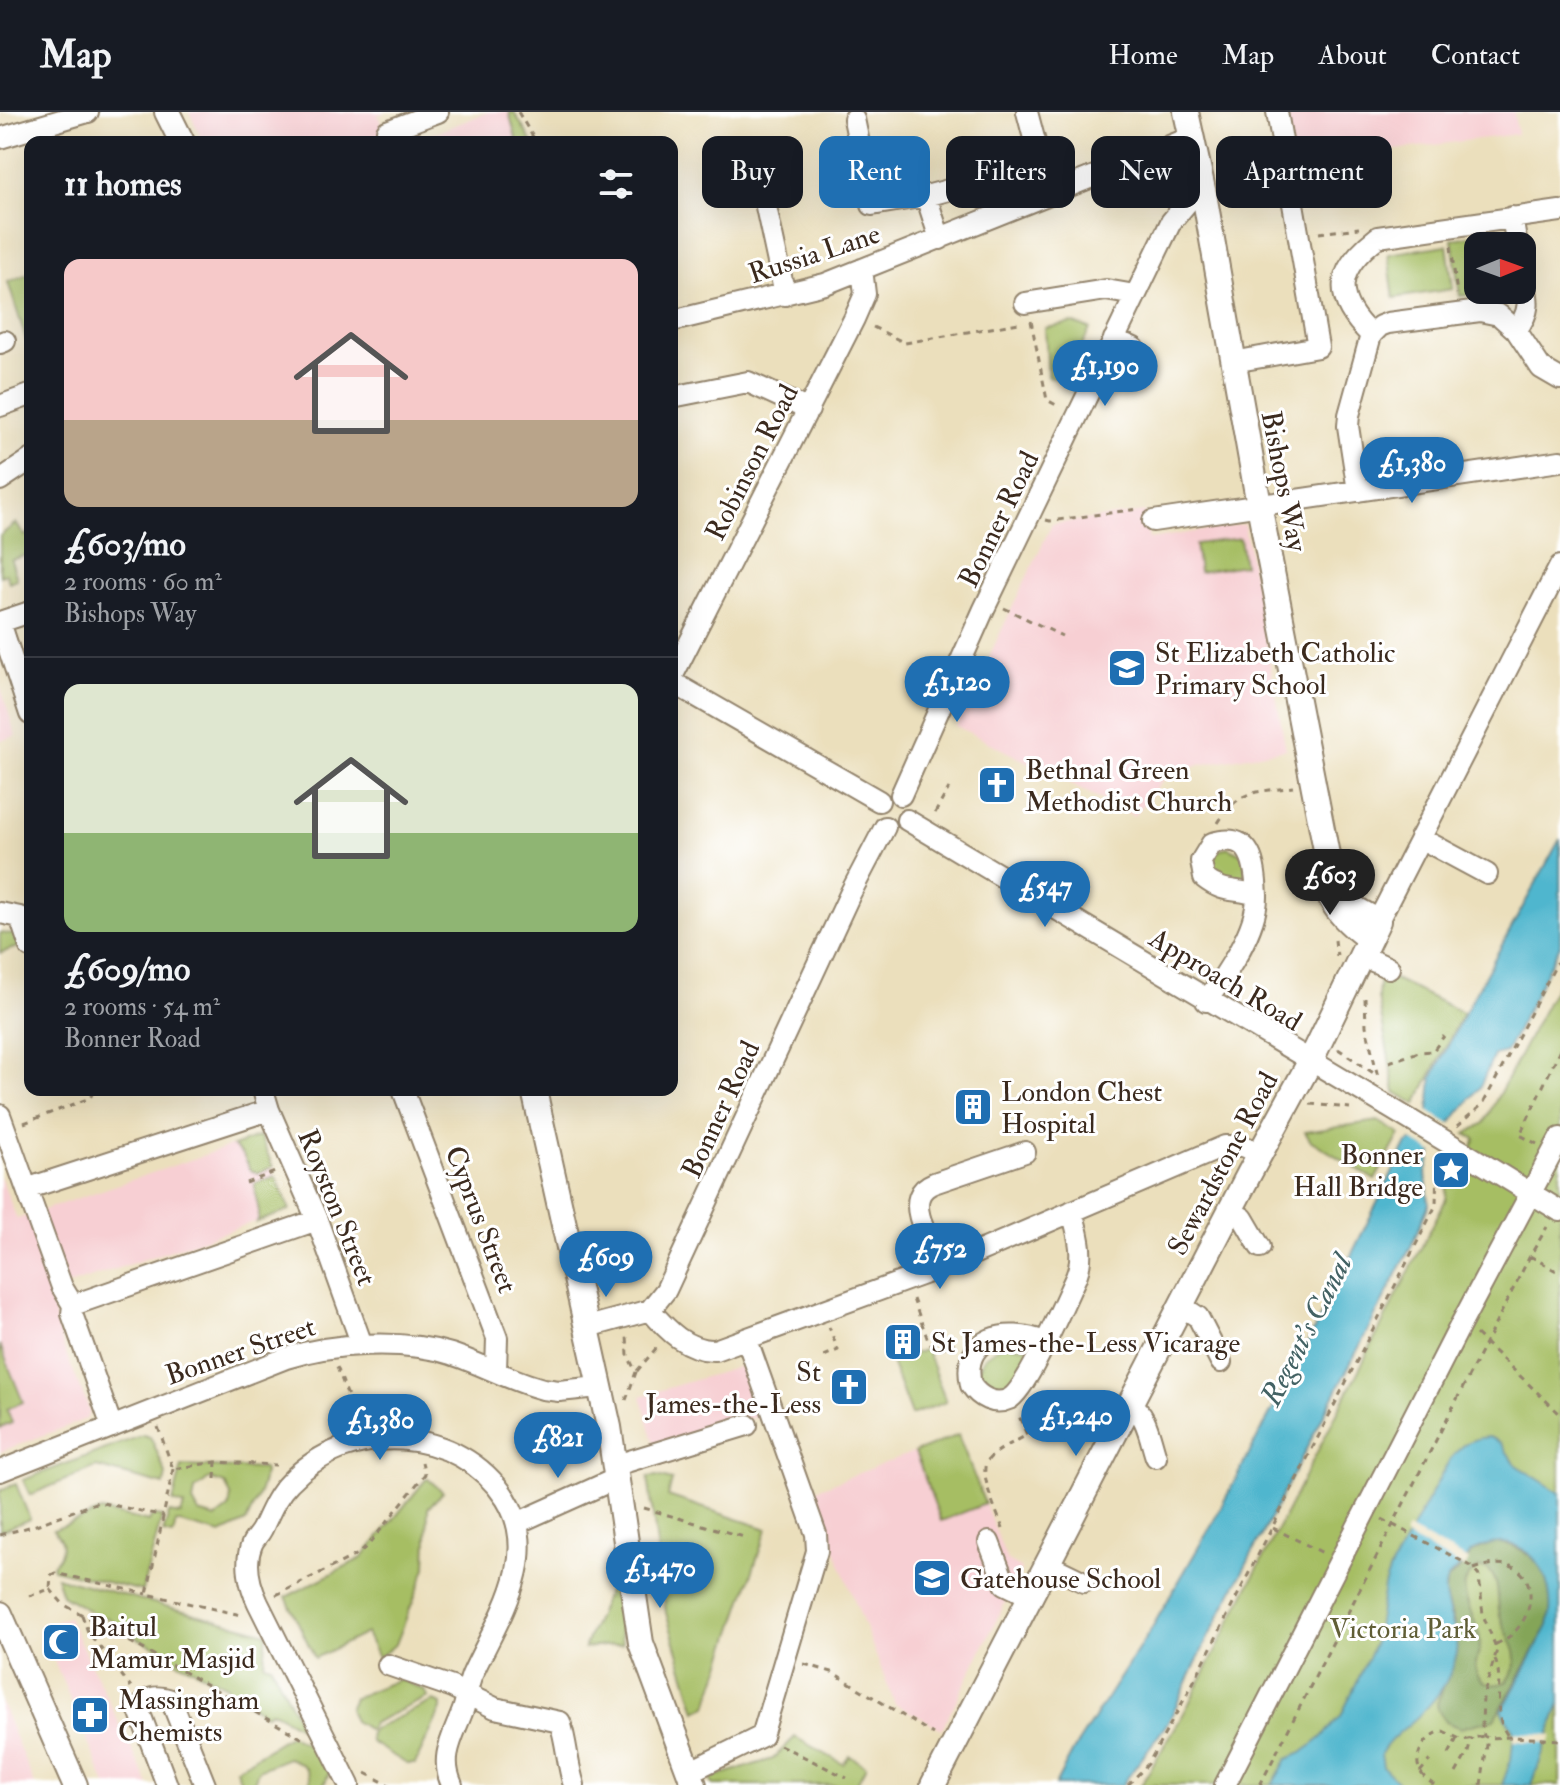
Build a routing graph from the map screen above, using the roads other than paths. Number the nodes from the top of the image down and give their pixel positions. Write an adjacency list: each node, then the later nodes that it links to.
1 (88, 112): 8 (street)
2 (167, 112): 10 (main road)
3 (438, 112): 9 (street)
4 (1027, 112): 12 (street)
5 (1186, 112): 13 (main road, Bishops Way)
6 (1277, 112): 34 (street)
7 (854, 119): 11 (street)
8 (32, 120): 14 (street)
9 (388, 124)
10 (179, 136)
11 (858, 136)
12 (1033, 136)
13 (1192, 136)
14 (0, 138)
15 (1200, 175): 16 (main road, Bishops Way)
16 (1204, 194): 26 (street, Bonner Road); 34 (main road, Bishops Way)
17 (766, 208): 25 (street)
18 (930, 208): 23 (street)
19 (1015, 208): 23 (street, Russia Lane)
20 (1560, 211): 21 (street)
21 (1512, 217): 22 (street); 31 (street)
22 (1515, 232)
23 (940, 239): 24 (street, Russia Lane)
24 (862, 269): 25 (street, Russia Lane); 39 (street, Robinson Road)
25 (785, 295): 29 (street, Russia Lane)
26 (1135, 295): 27 (street); 32 (street, Bonner Road)
27 (1025, 303)
28 (1529, 304): 30 (street)
29 (678, 320)
30 (1516, 330): 31 (street); 35 (street)
31 (1371, 335): 43 (street)
32 (1114, 339): 33 (street); 52 (street, Bonner Road)
33 (1134, 348)
34 (1233, 362): 44 (main road, Bishops Way)
35 (1560, 379)
36 (678, 396): 39 (street)
37 (24, 397): 38 (street)
38 (0, 406)
39 (809, 410): 49 (street, Robinson Road)
40 (1560, 461): 43 (street)
41 (24, 464): 42 (street)
42 (0, 480)
43 (1358, 491): 44 (street)
44 (1259, 505): 45 (street); 61 (main road, Bishops Way)
45 (1153, 521)
46 (1560, 566): 56 (street, Sewardstone Road)
47 (24, 614): 48 (street)
48 (0, 622): 51 (street)
49 (678, 668)
50 (678, 684): 53 (street)
51 (24, 696)
52 (901, 795): 53 (street); 54 (street)
53 (879, 801): 55 (street)
54 (907, 820): 55 (street); 63 (street, Approach Road)
55 (885, 827): 82 (street, Bonner Road)
56 (1420, 838): 57 (street); 61 (street, Sewardstone Road)
57 (1487, 874)
58 (1257, 895): 58 (street); 63 (street)
59 (0, 913): 60 (street)
60 (24, 929)
61 (1370, 939): 62 (street); 64 (main road, Sewardstone Road)
62 (1389, 968)
63 (1206, 1001): 64 (street, Approach Road)
64 (1310, 1062): 71 (main road, Sewardstone Road); 73 (street, Approach Road, bridge)
65 (405, 1096): 88 (street, Cyprus Street)
66 (535, 1096): 83 (main road)
67 (266, 1100): 72 (street); 77 (street, Royston Street)
68 (3, 1123): 72 (street)
69 (1556, 1145): 73 (street)
70 (1025, 1152): 79 (street)
71 (1260, 1153): 74 (street); 75 (main road, Sewardstone Road)
72 (29, 1188): 80 (street)
73 (1530, 1195): 76 (street, Approach Road); 112 (street)
74 (1072, 1211): 79 (street); 85 (street)
75 (1230, 1211): 78 (street); 81 (main road, Sewardstone Road)
76 (1560, 1211)
77 (317, 1220): 80 (street); 86 (street, Royston Street)
78 (1260, 1247)
79 (945, 1266): 84 (street)
80 (73, 1305): 92 (street)
81 (1181, 1306): 87 (street); 90 (main road, Sewardstone Road)
82 (650, 1310): 83 (street); 84 (street)
83 (588, 1327): 89 (main road)
84 (747, 1340): 104 (street)
85 (1044, 1342): 85 (street)
86 (362, 1345): 88 (street, Bonner Street); 92 (street, Bonner Street)
87 (1221, 1362)
88 (496, 1370): 89 (street, Bonner Street)
89 (599, 1387): 95 (main road)
90 (1130, 1405): 93 (street); 98 (main road, Sewardstone Road)
91 (747, 1425): 95 (street)
92 (112, 1427): 94 (street, Bonner Street)
93 (1156, 1457)
94 (0, 1471)
95 (614, 1473): 96 (street); 104 (main road)
96 (517, 1523): 103 (street); 105 (street)
97 (996, 1536): 100 (street)
98 (1049, 1565): 99 (street); 100 (main road, Sewardstone Road)
99 (1084, 1582)
100 (1032, 1597): 111 (main road, Sewardstone Road)
101 (1, 1622): 106 (main road)
102 (388, 1665): 103 (street)
103 (467, 1694): 109 (street); 110 (street)
104 (692, 1778)
105 (348, 1784)
106 (75, 1785)
107 (167, 1785): 108 (street)
108 (205, 1785)
109 (452, 1785)
110 (574, 1785)
111 (933, 1785)
112 (1225, 1785)

